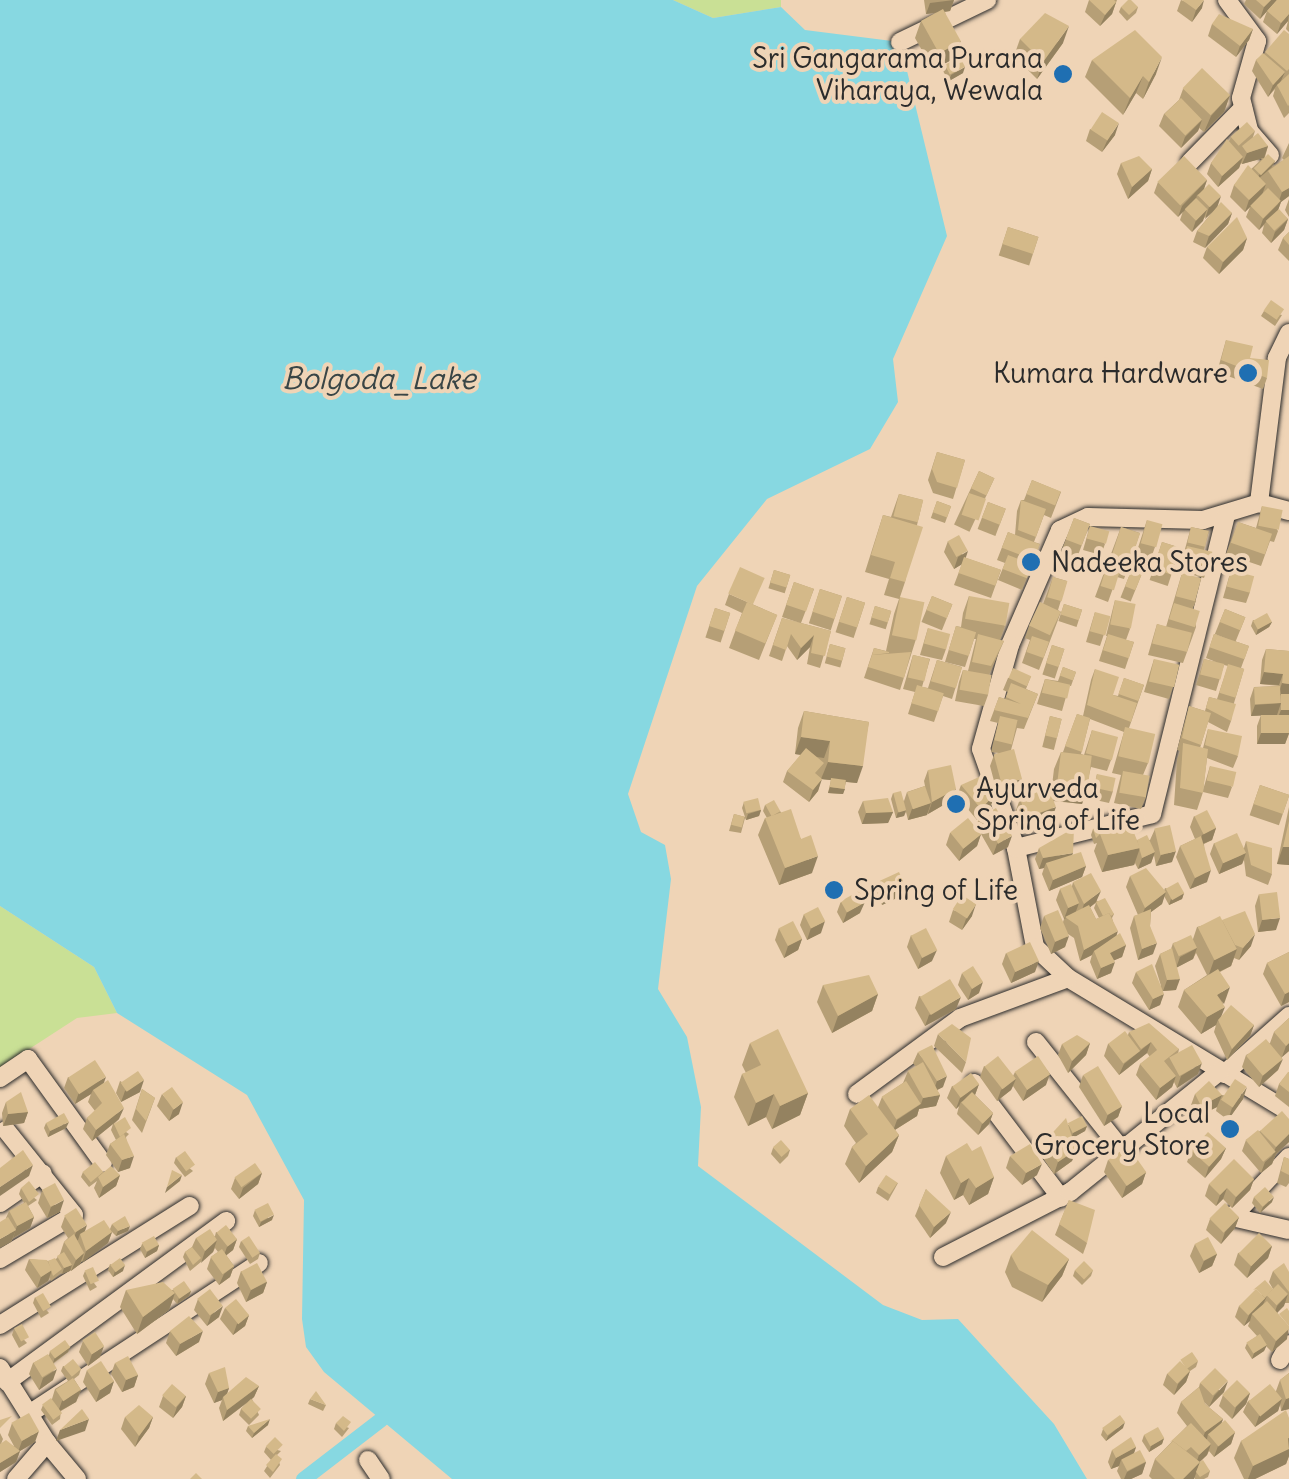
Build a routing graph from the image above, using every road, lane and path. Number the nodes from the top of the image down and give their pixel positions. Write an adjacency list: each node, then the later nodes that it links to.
1 (986, 0): 3 (street)
2 (1226, 0): 4 (street)
3 (900, 42)
4 (1243, 108): 5 (street); 6 (street)
5 (1270, 156)
6 (1190, 162)
7 (1289, 333): 8 (street)
8 (1259, 503): 9 (street); 10 (street)
9 (1289, 511)
10 (1226, 516): 11 (street); 11 (street)
11 (1016, 848): 12 (street)
12 (1068, 978): 15 (street); 18 (street)
13 (1289, 1016): 15 (street)
14 (1036, 1042): 21 (street)
15 (1222, 1073): 19 (street); 21 (street)
16 (0, 1078): 23 (street)
17 (974, 1083): 25 (street)
18 (857, 1094)
19 (1289, 1112)
20 (6, 1130): 24 (street)
21 (1121, 1149): 25 (street)
22 (1289, 1157): 29 (street)
23 (103, 1163)
24 (43, 1174): 26 (street); 31 (street)
25 (1061, 1198): 30 (street)
26 (0, 1203)
27 (190, 1206): 33 (street)
28 (226, 1221): 34 (street)
29 (1289, 1230)
30 (943, 1256)
31 (0, 1259)
32 (259, 1263): 35 (street)
33 (0, 1326)
34 (4, 1375): 35 (street)
35 (29, 1414): 36 (street)
36 (48, 1443): 38 (street); 39 (street)
37 (368, 1460): 40 (street)
38 (16, 1479)
39 (77, 1479)
40 (381, 1479)

